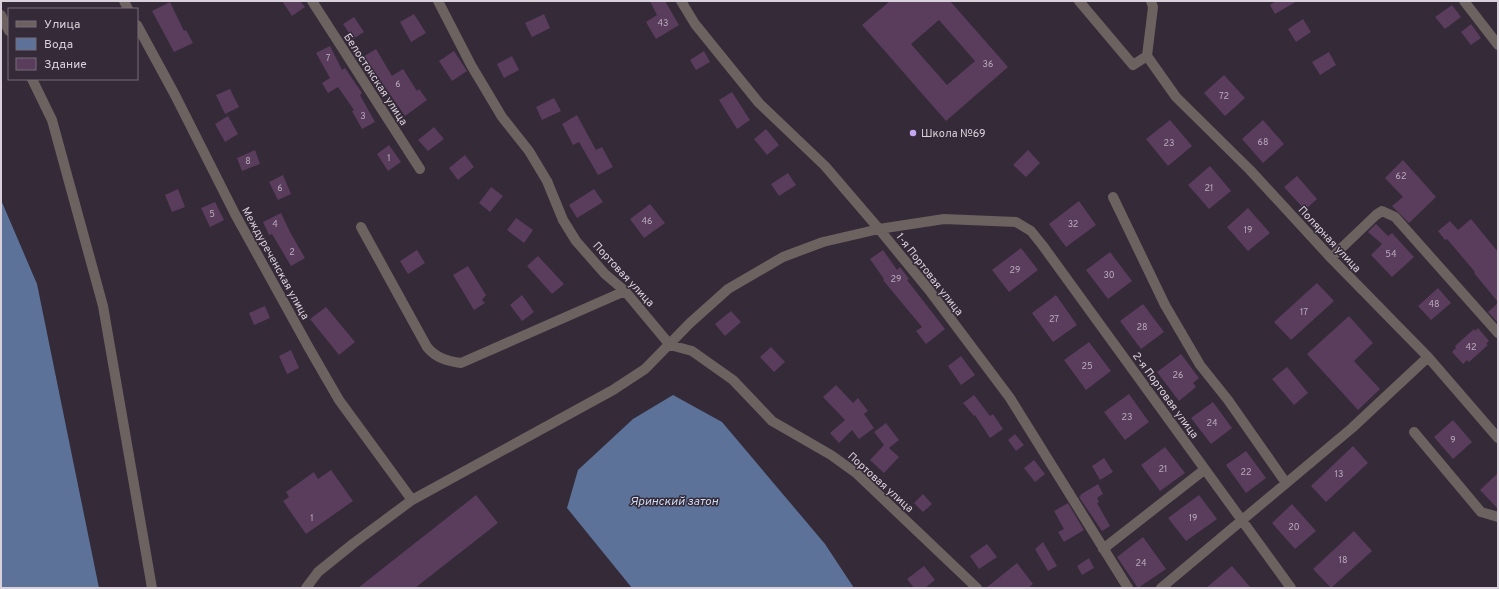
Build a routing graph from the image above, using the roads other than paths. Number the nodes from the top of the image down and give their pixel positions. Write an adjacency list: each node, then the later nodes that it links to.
1 (312, 1): 13 (street, Белостокская улица)
2 (438, 1): 18 (street, Портовая улица)
3 (681, 1): 16 (street, 1-я Портовая улица)
4 (1079, 1): 11 (street)
5 (1151, 1): 11 (street)
6 (1464, 1): 10 (street)
7 (1, 15): 9 (street)
8 (138, 27): 26 (street, Междуреченская улица)
9 (8, 29)
10 (1498, 45)
11 (1146, 56): 17 (street, Полярная улица)
12 (32, 80): 30 (street)
13 (420, 169)
14 (1113, 197): 25 (street)
15 (361, 227): 18 (street)
16 (879, 229): 20 (street); 24 (street, 2-я Портовая улица); 29 (street, 1-я Портовая улица)
17 (1331, 258): 19 (street); 21 (street, Полярная улица)
18 (626, 291): 20 (street, Портовая улица)
19 (1498, 333)
20 (670, 345): 26 (street); 32 (street, Портовая улица)
21 (1428, 357): 23 (street, Полярная улица); 25 (street)
22 (1414, 432): 27 (street)
23 (1498, 438)
24 (1204, 470): 28 (street, 2-я Портовая улица); 29 (street)
25 (1286, 483): 28 (street)
26 (412, 500): 31 (street)
27 (1498, 517)
28 (1241, 521): 34 (street); 35 (street, 2-я Портовая улица)
29 (1103, 549): 33 (street, 1-я Портовая улица)
30 (152, 588)
31 (306, 588)
32 (977, 588)
33 (1128, 588)
34 (1160, 588)
35 (1291, 588)

